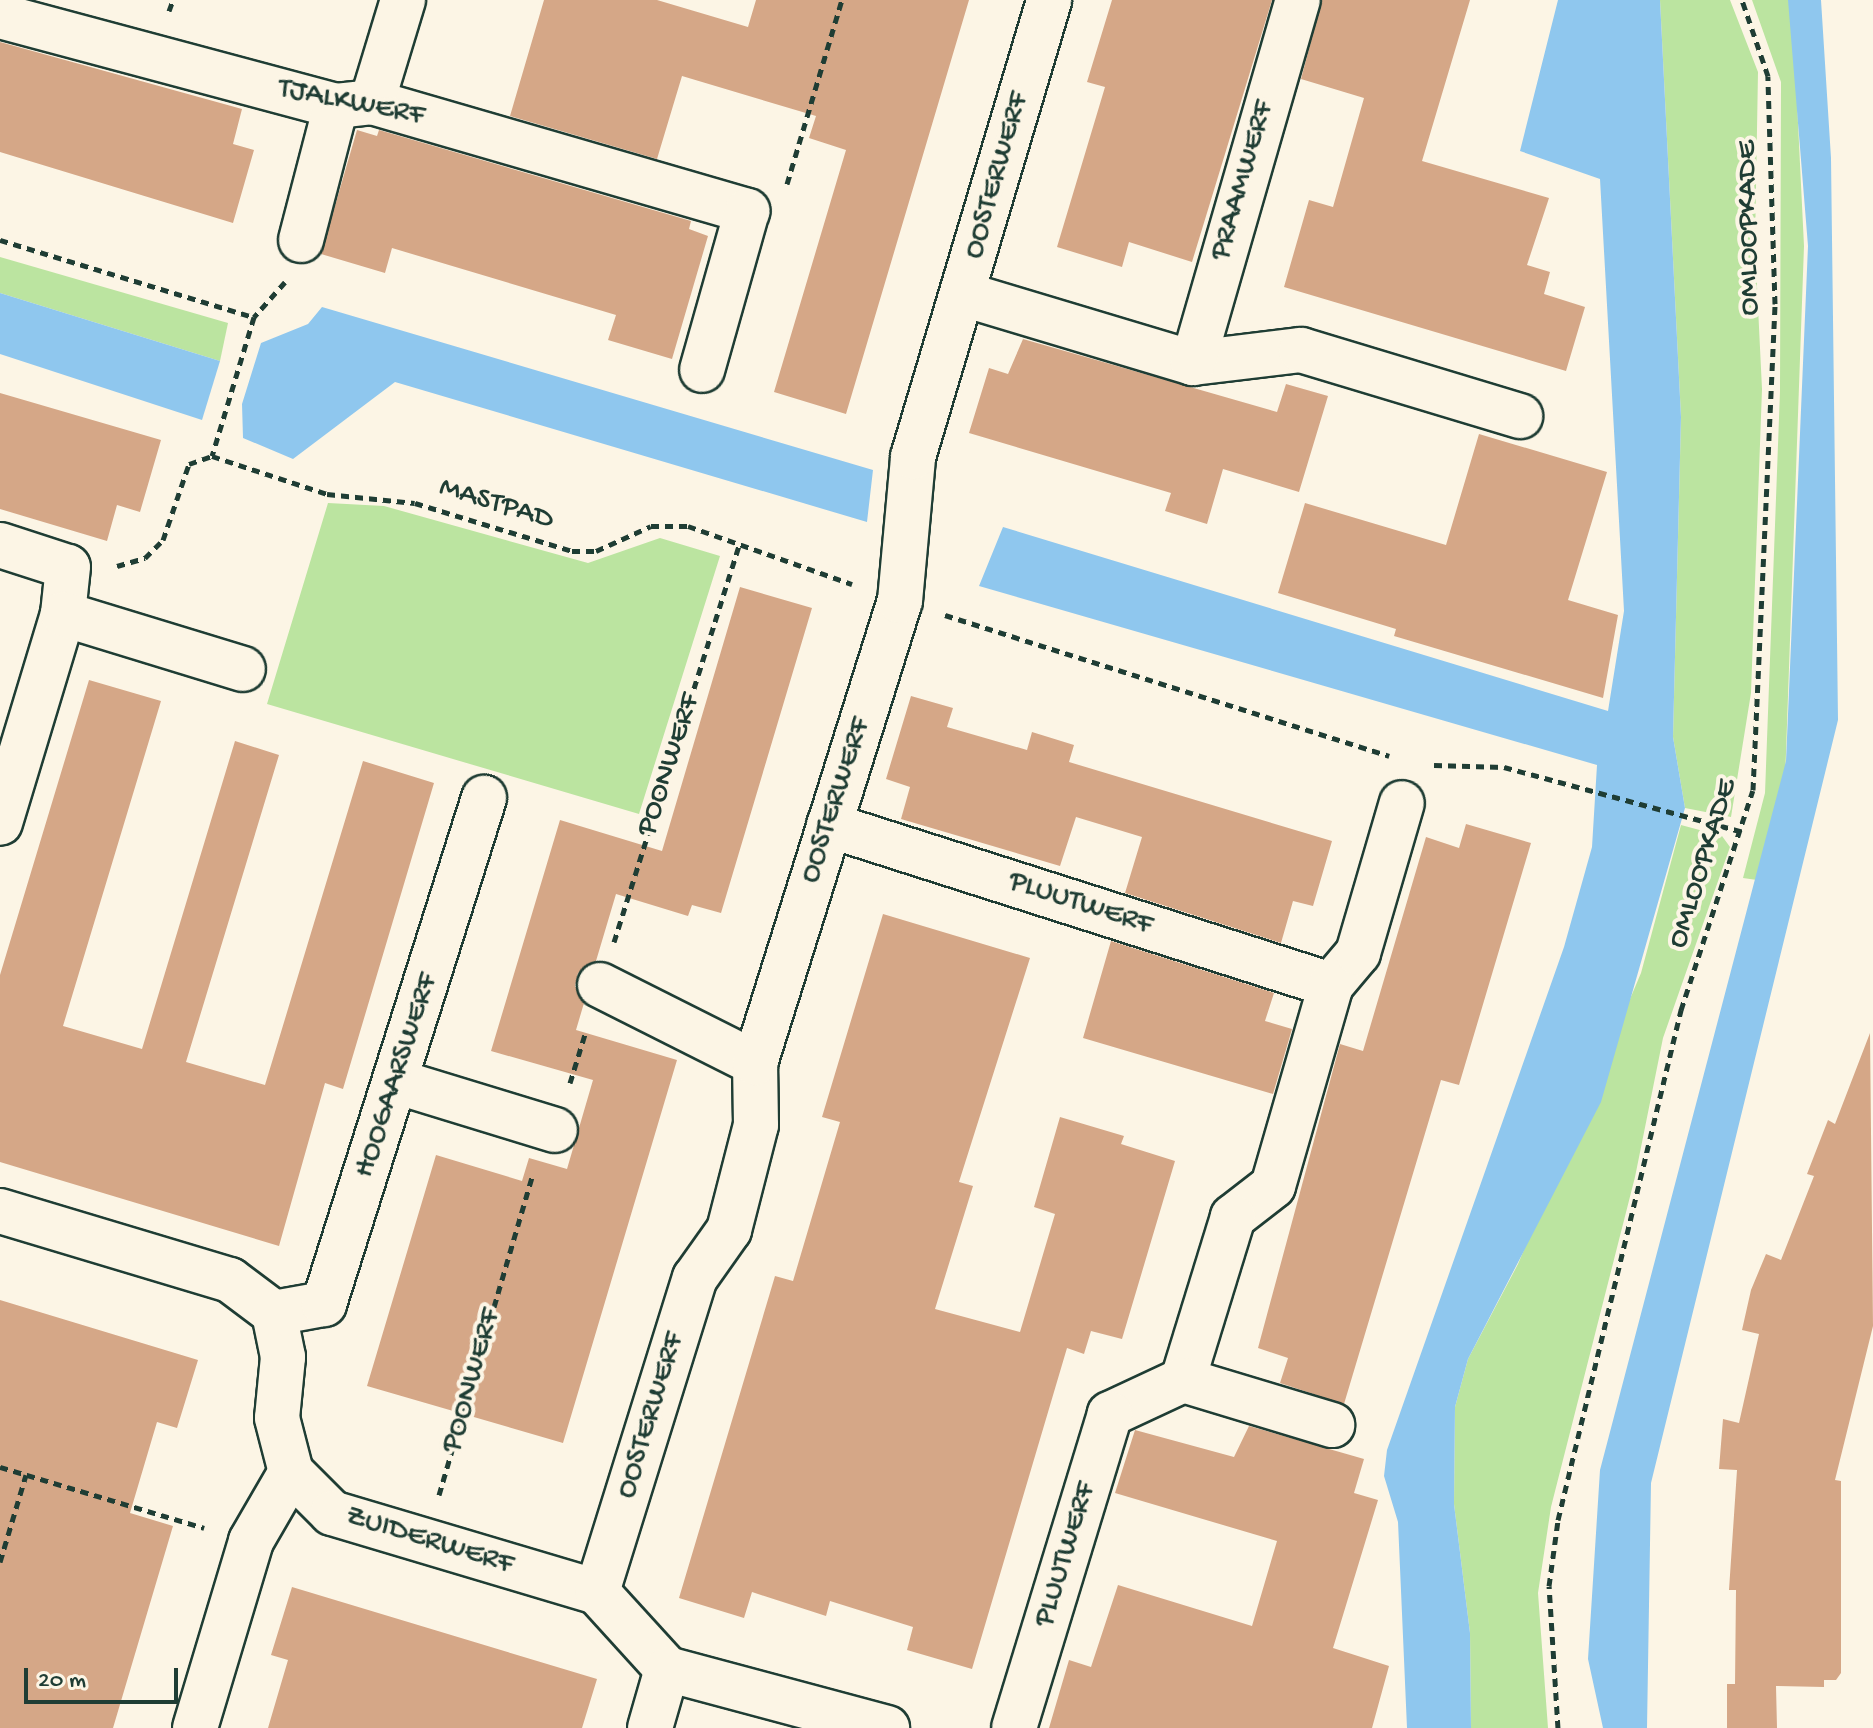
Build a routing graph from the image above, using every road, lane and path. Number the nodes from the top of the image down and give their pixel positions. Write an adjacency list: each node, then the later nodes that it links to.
1 (403, 0): 7 (street)
2 (842, 0): 8 (path)
3 (1049, 0): 11 (street, OOSTERWERF)
4 (1298, 0): 13 (street, PRAAMWERF)
5 (1742, 0): 29 (path, OMLOOPKADE)
6 (0, 16): 7 (street, TJALKWERF)
7 (354, 104): 8 (street, TJALKWERF); 10 (street)
8 (747, 211): 14 (street)
9 (0, 240): 12 (path)
10 (301, 240): 12 (path)
11 (963, 294): 13 (street); 20 (street, OOSTERWERF)
12 (254, 317): 16 (path)
13 (1193, 363): 15 (street)
14 (702, 370)
15 (1520, 416)
16 (212, 456): 18 (path, MASTPAD); 19 (path)
17 (0, 545): 19 (street)
18 (739, 546): 20 (path, MASTPAD); 30 (path, POONWERF)
19 (68, 567): 21 (street)
20 (900, 601): 23 (path, MASTPAD); 28 (street, OOSTERWERF)
21 (63, 614): 22 (street); 27 (street)
22 (243, 669)
23 (1399, 760)
24 (1429, 765): 29 (path)
25 (484, 798): 33 (street, HOOGAARSWERF)
26 (1402, 803): 31 (street)
27 (0, 823)
28 (829, 825): 31 (street, PLUUTWERF); 32 (street, OOSTERWERF)
29 (1743, 832): 51 (path, OMLOOPKADE)
30 (600, 985): 32 (street); 34 (path, POONWERF)
31 (1331, 985): 37 (street)
32 (755, 1063): 45 (street, OOSTERWERF)
33 (398, 1082): 34 (street); 36 (street, HOOGAARSWERF)
34 (551, 1128): 43 (path, POONWERF)
35 (0, 1211): 36 (street)
36 (274, 1313): 40 (street)
37 (1183, 1380): 38 (street); 50 (street, PLUUTWERF)
38 (1332, 1425)
39 (0, 1467): 41 (path)
40 (291, 1472): 42 (street); 43 (street, ZUIDERWERF)
41 (26, 1475): 42 (path); 44 (path)
42 (251, 1541): 47 (street)
43 (426, 1542): 45 (street, ZUIDERWERF)
44 (0, 1562)
45 (597, 1592): 46 (street)
46 (667, 1669): 48 (street); 49 (street)
47 (195, 1728)
48 (650, 1728)
49 (887, 1728)
50 (1014, 1728)
51 (1558, 1728)

